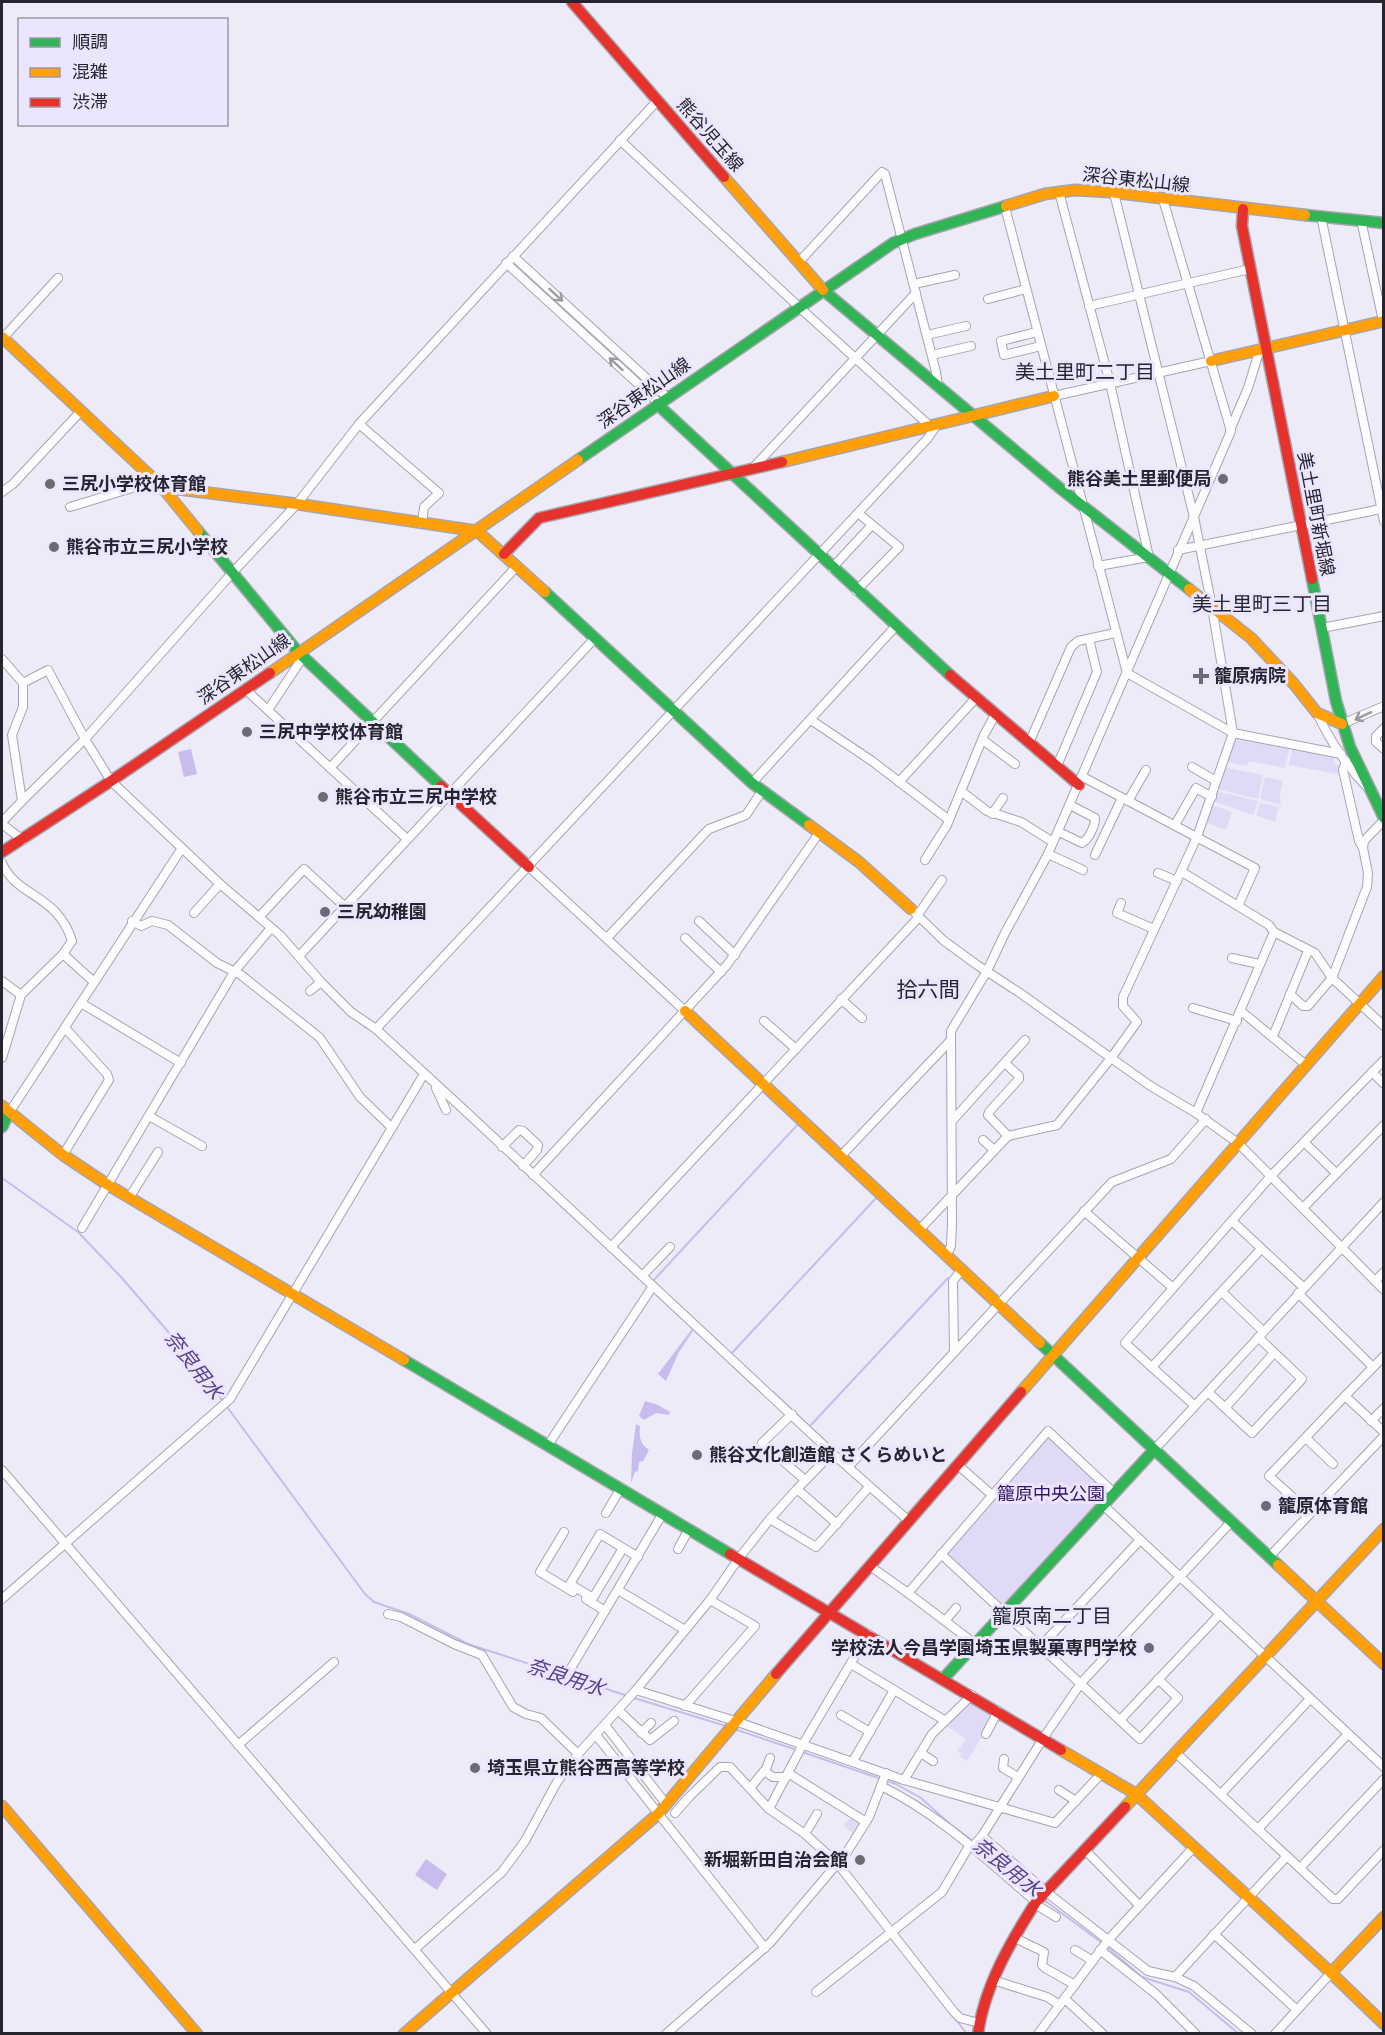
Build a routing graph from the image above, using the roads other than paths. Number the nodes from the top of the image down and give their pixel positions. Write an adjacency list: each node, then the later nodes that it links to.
1 (572, 2): 2 (street, 熊谷児玉線)
2 (658, 100): 3 (street); 14 (street, 熊谷児玉線)
3 (621, 140): 13 (street); 27 (street)
4 (1059, 192): 5 (street, 深谷東松山線); 7 (street, 深谷東松山線); 26 (street)
5 (1114, 193): 6 (street, 深谷東松山線); 24 (street)
6 (1163, 199): 8 (street, 深谷東松山線); 20 (street)
7 (1005, 207): 12 (street, 深谷東松山線); 21 (street)
8 (1243, 209): 9 (street, 深谷東松山線); 16 (street, 美土里町新堀線)
9 (1321, 216): 10 (street, 深谷東松山線); 30 (street)
10 (1361, 220): 11 (street, 深谷東松山線); 28 (street)
11 (1383, 223)
12 (902, 239): 14 (street); 19 (street); 22 (street, 深谷東松山線)
13 (513, 256): 15 (street); 45 (street, one-way to 45)
14 (799, 262): 22 (street, 熊谷児玉線)
15 (506, 263): 45 (street, one-way to 15); 48 (street)
16 (1250, 269): 20 (street); 37 (street, 美土里町新堀線)
17 (955, 274): 19 (street)
18 (58, 278): 34 (street)
19 (914, 284): 23 (street)
20 (1187, 284): 24 (street); 40 (street)
21 (1026, 289): 25 (street); 31 (street)
22 (823, 290): 27 (street, 深谷東松山線); 32 (street, 熊谷児玉線)
23 (916, 293): 32 (street); 33 (street)
24 (1139, 295): 26 (street); 41 (street)
25 (988, 298)
26 (1089, 306): 42 (street)
27 (799, 307): 39 (street); 45 (street, 深谷東松山線)
28 (1383, 321): 30 (street)
29 (966, 326): 33 (street)
30 (1343, 330): 37 (street); 58 (street)
31 (1037, 332): 36 (street); 36 (street)
32 (876, 335): 39 (street); 43 (street, 熊谷児玉線)
33 (927, 335): 38 (street)
34 (2, 338): 46 (street)
35 (971, 346): 38 (street)
36 (1041, 346): 44 (street)
37 (1263, 349): 40 (street); 50 (street); 63 (street, 美土里町新堀線)
38 (932, 355): 43 (street)
39 (855, 358): 49 (street); 51 (street)
40 (1211, 361): 41 (street); 50 (street)
41 (1158, 373): 42 (street); 60 (street)
42 (1110, 384): 44 (street); 70 (street)
43 (938, 386): 47 (street, 熊谷児玉線)
44 (1054, 396): 47 (street); 56 (street)
45 (661, 401): 52 (street); 65 (street, 深谷東松山線)
46 (81, 411): 53 (street); 54 (street)
47 (973, 416): 49 (street); 56 (street, 熊谷児玉線)
48 (359, 424): 55 (street); 62 (street)
49 (933, 426): 51 (street); 59 (street)
50 (1230, 430): 60 (street)
51 (753, 468): 52 (street)
52 (731, 473): 68 (street); 69 (street)
53 (158, 484): 55 (street); 57 (street); 74 (street)
54 (2, 492)
55 (297, 504): 62 (street); 74 (street)
56 (1081, 504): 70 (street, 熊谷児玉線); 72 (street)
57 (70, 507)
58 (1382, 507): 61 (street); 63 (street)
59 (858, 513): 64 (street); 69 (street)
60 (1194, 517): 66 (street); 67 (street)
61 (1383, 521)
62 (422, 524): 65 (street)
63 (1301, 524): 66 (street); 80 (street, 美土里町新堀線)
64 (873, 525): 73 (street); 76 (street)
65 (477, 531): 68 (street); 84 (street, 深谷東松山線)
66 (1199, 545): 67 (street); 77 (street)
67 (1178, 550): 75 (street)
68 (504, 554): 71 (street)
69 (817, 555): 73 (street); 92 (street)
70 (1149, 557): 72 (street); 75 (street, 熊谷児玉線)
71 (517, 566): 82 (street); 96 (street)
72 (1098, 566): 81 (street)
73 (832, 568): 76 (street)
74 (233, 572): 84 (street); 100 (street)
75 (1168, 573): 77 (street, 熊谷児玉線); 86 (street)
76 (856, 591): 79 (street)
77 (1212, 607): 93 (street, 熊谷児玉線); 99 (street)
78 (1383, 616): 80 (street)
79 (895, 627): 89 (street); 95 (street)
80 (1322, 628): 97 (street, 美土里町新堀線)
81 (1115, 633): 83 (street); 86 (street)
82 (595, 638): 92 (street); 118 (street)
83 (1089, 639): 102 (street); 106 (street)
84 (300, 654): 88 (street, 深谷東松山線); 91 (street); 96 (street)
85 (2, 659): 87 (street)
86 (1127, 674): 99 (street); 111 (street)
87 (22, 683): 100 (street); 122 (street)
88 (245, 689): 91 (street); 110 (street, 深谷東松山線)
89 (975, 699): 94 (street); 113 (street)
90 (1383, 706): 97 (street, one-way to 97)
91 (268, 710): 107 (street)
92 (673, 710): 114 (street); 142 (street)
93 (1317, 713): 97 (street); 104 (street)
94 (995, 715): 101 (street); 102 (street)
95 (811, 720): 113 (street); 114 (street)
96 (372, 721): 107 (street); 118 (street)
97 (1342, 724): 115 (street, 美土里町新堀線)
98 (1383, 728): 103 (street)
99 (1233, 733): 104 (street); 112 (street)
100 (85, 739): 110 (street); 122 (street)
101 (983, 740): 105 (street); 117 (street)
102 (1029, 743): 106 (street)
103 (1383, 749)
104 (1344, 757): 115 (street); 136 (street)
105 (1015, 764)
106 (1057, 766): 111 (street)
107 (330, 768): 132 (street)
108 (1192, 768): 112 (street)
109 (1146, 770): 121 (street)
110 (111, 781): 133 (street, 深谷東松山線); 135 (street)
111 (1081, 781): 121 (street); 123 (street)
112 (1216, 781): 119 (street)
113 (899, 782): 126 (street)
114 (752, 783): 116 (street)
115 (1367, 787): 125 (street, 美土里町新堀線)
116 (762, 791): 130 (street); 160 (street)
117 (961, 791): 124 (street); 126 (street)
118 (449, 793): 132 (street); 142 (street)
119 (1212, 796): 128 (street); 131 (street)
120 (1003, 798): 124 (street)
121 (1125, 800): 128 (street); 139 (street)
122 (22, 801): 127 (street)
123 (1070, 805): 129 (street); 129 (street)
124 (992, 814): 134 (street)
125 (1383, 819): 136 (street)
126 (949, 820): 140 (street)
127 (2, 823): 133 (street)
128 (1175, 825): 131 (street)
129 (1059, 832): 134 (street)
130 (819, 833): 153 (street); 164 (street)
131 (1197, 837): 144 (street); 151 (street)
132 (407, 839): 150 (street)
133 (23, 840): 137 (street, 深谷東松山線)
134 (1053, 842): 138 (street)
135 (182, 848): 148 (street); 155 (street)
136 (1363, 849): 172 (street)
137 (2, 852)
138 (1048, 854): 143 (street); 168 (street)
139 (1095, 855)
140 (925, 860)
141 (2, 863): 163 (street)
142 (529, 867): 160 (street); 190 (street)
143 (1083, 870)
144 (1182, 872): 147 (street); 151 (street)
145 (1158, 873): 147 (street)
146 (942, 880): 153 (street)
147 (1177, 881): 158 (street)
148 (220, 884): 152 (street); 154 (street)
149 (1121, 903): 158 (street)
150 (344, 906): 154 (street); 165 (street)
151 (1238, 906): 159 (street)
152 (194, 913)
153 (916, 914): 168 (street); 179 (street)
154 (260, 917): 157 (street)
155 (132, 921): 169 (street); 174 (street)
156 (699, 921): 164 (street)
157 (271, 928): 165 (street); 169 (street)
158 (1154, 930): 196 (street)
159 (1274, 932): 162 (street); 167 (street)
160 (607, 938): 183 (street)
161 (685, 938): 170 (street)
162 (1308, 951): 172 (street); 177 (street)
163 (63, 954): 174 (street); 178 (street)
164 (735, 955): 170 (street)
165 (299, 956): 175 (street)
166 (1232, 958): 167 (street)
167 (1259, 964): 184 (street)
168 (987, 971): 193 (street); 196 (street)
169 (234, 972): 198 (street); 212 (street)
170 (721, 972): 183 (street)
171 (1383, 976): 181 (street)
172 (1332, 978): 177 (street); 181 (street)
173 (2, 981): 178 (street)
174 (94, 982): 180 (street)
175 (321, 982): 176 (street); 190 (street)
176 (310, 992)
177 (1290, 994): 191 (street)
178 (21, 995): 195 (street)
179 (841, 999): 185 (street); 194 (street)
180 (81, 1003): 189 (street); 198 (street)
181 (1360, 1003): 188 (street); 200 (street)
182 (1193, 1008): 187 (street)
183 (685, 1011): 204 (street); 226 (street)
184 (1241, 1011): 187 (street); 191 (street)
185 (862, 1018)
186 (764, 1021): 194 (street)
187 (1237, 1021): 207 (street)
188 (1383, 1026)
189 (65, 1028): 209 (street); 222 (street)
190 (376, 1029): 202 (street)
191 (1273, 1036): 200 (street)
192 (1025, 1040): 199 (street)
193 (950, 1041): 211 (street); 223 (street)
194 (796, 1049): 204 (street)
195 (2, 1058)
196 (1111, 1058): 207 (street); 214 (street)
197 (1383, 1060): 201 (street)
198 (181, 1063): 208 (street)
199 (1005, 1063): 211 (street); 214 (street)
200 (1306, 1065): 217 (street)
201 (1372, 1072): 205 (street); 216 (street)
202 (424, 1074): 203 (street); 212 (street)
203 (434, 1084): 206 (street); 219 (street)
204 (764, 1084): 223 (street); 237 (street)
205 (1383, 1084)
206 (446, 1110)
207 (1196, 1113): 210 (street)
208 (149, 1116): 218 (street); 228 (street)
209 (4, 1117): 222 (street)
210 (1206, 1119): 217 (street); 233 (street)
211 (952, 1121): 229 (street)
212 (392, 1128): 252 (street)
213 (1382, 1130): 225 (street)
214 (1008, 1136): 220 (street)
215 (982, 1140): 220 (street)
216 (1304, 1142): 225 (street); 227 (street)
217 (1238, 1143): 227 (street); 242 (street)
218 (202, 1146)
219 (502, 1147): 224 (street); 224 (street)
220 (994, 1150): 229 (street)
221 (158, 1152): 230 (street)
222 (63, 1155): 228 (street)
223 (841, 1156): 236 (street)
224 (523, 1166): 226 (street)
225 (1336, 1173): 232 (street)
226 (533, 1175): 237 (street)
227 (1271, 1176): 232 (street); 234 (street)
228 (108, 1185): 230 (street); 235 (street)
229 (952, 1194): 236 (street); 241 (street)
230 (129, 1198): 252 (street)
231 (1383, 1202): 239 (street)
232 (1303, 1208): 239 (street)
233 (1084, 1211): 242 (street); 253 (street)
234 (1232, 1221): 240 (street); 248 (street)
235 (82, 1228)
236 (920, 1229): 241 (street)
237 (611, 1247): 245 (street)
238 (670, 1247): 245 (street)
239 (1341, 1247): 246 (street); 249 (street)
240 (1261, 1249): 249 (street); 251 (street)
241 (947, 1255): 243 (street)
242 (1138, 1258): 248 (street); 257 (street)
243 (962, 1269): 253 (street); 255 (street)
244 (1383, 1272): 246 (street)
245 (642, 1276): 247 (street)
246 (1375, 1281): 250 (street)
247 (653, 1286): 266 (street); 270 (street)
248 (1173, 1288): 259 (street)
249 (1301, 1290): 254 (street); 260 (street)
250 (1383, 1290)
251 (1222, 1292): 254 (street); 259 (street)
252 (292, 1293): 270 (street); 295 (street)
253 (998, 1304): 255 (street); 257 (street)
254 (1260, 1334): 256 (street); 261 (street)
255 (954, 1352): 275 (street)
256 (1274, 1353): 264 (street); 264 (street)
257 (1053, 1356): 271 (street); 274 (street)
258 (1383, 1356): 260 (street)
259 (1152, 1367): 263 (street)
260 (1373, 1367): 262 (street)
261 (1208, 1392): 263 (street); 264 (street)
262 (1345, 1396): 267 (street); 269 (street)
263 (1194, 1406): 271 (street)
264 (1225, 1408)
265 (1383, 1408): 267 (street)
266 (792, 1414): 272 (street); 277 (street)
267 (1371, 1421): 268 (street)
268 (1383, 1434): 300 (street)
269 (1306, 1438): 273 (street); 283 (street)
270 (548, 1445): 279 (street)
271 (1154, 1450): 281 (street); 289 (street)
272 (832, 1453): 275 (street); 277 (street)
273 (1333, 1464)
274 (958, 1465): 282 (street); 288 (street)
275 (848, 1467): 278 (street)
276 (2, 1470): 295 (street)
277 (805, 1480): 280 (street)
278 (869, 1487): 288 (street); 290 (street)
279 (621, 1488): 285 (street); 286 (street)
280 (797, 1488): 287 (street); 290 (street)
281 (1114, 1492): 282 (street); 284 (street)
282 (992, 1495): 298 (street)
283 (1298, 1503)
284 (1103, 1505): 294 (street); 311 (street)
285 (606, 1513)
286 (663, 1513): 291 (street); 299 (street)
287 (770, 1519): 290 (street); 301 (street)
288 (909, 1521): 302 (street)
289 (1231, 1522): 300 (street); 303 (street)
290 (837, 1524)
291 (689, 1529): 297 (street); 301 (street)
292 (1383, 1529): 308 (street)
293 (564, 1532): 310 (street)
294 (1140, 1540): 303 (street); 319 (street)
295 (64, 1544): 306 (street); 349 (street)
296 (623, 1548): 296 (street); 299 (street)
297 (678, 1549)
298 (941, 1554): 305 (street); 311 (street)
299 (638, 1557): 304 (street)
300 (1269, 1557): 308 (street)
301 (739, 1558): 307 (street); 312 (street)
302 (870, 1566): 305 (street); 312 (street)
303 (1180, 1577): 314 (street); 327 (street)
304 (618, 1590): 310 (street); 316 (street)
305 (908, 1593): 315 (street)
306 (2, 1599)
307 (710, 1600): 316 (street); 332 (street)
308 (1316, 1601): 320 (street); 323 (street)
309 (956, 1608): 315 (street)
310 (605, 1611): 324 (street)
311 (1004, 1611): 318 (street); 319 (street)
312 (830, 1612): 317 (street); 339 (street)
313 (388, 1614): 352 (street)
314 (1220, 1614): 320 (street); 326 (street)
315 (945, 1621): 318 (street)
316 (685, 1630): 328 (street)
317 (868, 1634): 322 (street); 325 (street)
318 (974, 1643): 325 (street)
319 (1041, 1646): 327 (street)
320 (1265, 1656): 331 (street); 350 (street)
321 (334, 1662): 349 (street)
322 (851, 1664): 329 (street); 348 (street)
323 (1383, 1664)
324 (570, 1670)
325 (943, 1679): 330 (street)
326 (1158, 1679): 336 (street); 336 (street)
327 (1081, 1683): 336 (street); 347 (street)
328 (636, 1690): 332 (street); 333 (street)
329 (894, 1690): 337 (street); 342 (street)
330 (972, 1695): 334 (street); 337 (street)
331 (1311, 1699): 345 (street); 369 (street)
332 (685, 1706): 339 (street)
333 (618, 1710): 341 (street); 343 (street)
334 (998, 1711): 344 (street); 347 (street)
335 (841, 1715): 342 (street)
336 (1120, 1719)
337 (944, 1720): 351 (street)
338 (674, 1721): 343 (street)
339 (735, 1721): 348 (street); 371 (street)
340 (651, 1723): 343 (street)
341 (605, 1725): 346 (street); 371 (street)
342 (870, 1732): 355 (street)
343 (641, 1733)
344 (986, 1734)
345 (1348, 1734): 357 (street); 379 (street)
346 (596, 1735): 352 (street); 376 (street)
347 (1044, 1737): 360 (street); 362 (street)
348 (803, 1744): 355 (street); 361 (street)
349 (238, 1745): 400 (street)
350 (1175, 1752): 368 (street); 369 (street)
351 (921, 1753): 356 (street); 364 (street)
352 (578, 1754): 400 (street)
353 (770, 1758): 358 (street)
354 (1004, 1759): 362 (street)
355 (853, 1761): 359 (street)
356 (933, 1761)
357 (1383, 1767)
358 (765, 1772): 361 (street); 366 (street)
359 (886, 1773): 364 (street); 365 (street)
360 (1102, 1773): 368 (street); 370 (street)
361 (787, 1775): 374 (street); 378 (street)
362 (1018, 1777): 373 (street)
363 (1383, 1779): 388 (street)
364 (904, 1780): 373 (street)
365 (881, 1786): 378 (street); 382 (street)
366 (751, 1787): 374 (street); 375 (street)
367 (1059, 1790): 370 (street)
368 (1137, 1794): 383 (street); 384 (street)
369 (1221, 1794): 379 (street)
370 (1076, 1801): 373 (street)
371 (666, 1804): 376 (street)
372 (2, 1806): 414 (street)
373 (1000, 1806): 381 (street)
374 (769, 1809): 380 (street)
375 (675, 1813)
376 (658, 1814): 399 (street); 408 (street)
377 (817, 1814): 380 (street)
378 (866, 1822): 387 (street)
379 (1258, 1829): 386 (street)
380 (805, 1834): 387 (street)
381 (982, 1836): 382 (street); 389 (street)
382 (972, 1847): 391 (street); 395 (street)
383 (1194, 1847): 390 (street); 392 (street)
384 (1085, 1850): 389 (street); 392 (street)
385 (1383, 1852): 388 (street)
386 (1287, 1856): 388 (street); 390 (street)
387 (837, 1863): 395 (street); 399 (street)
388 (1300, 1868)
389 (1045, 1891): 391 (street); 398 (street)
390 (1249, 1897): 396 (street); 404 (street)
391 (1036, 1903): 393 (street); 397 (street)
392 (1139, 1905): 398 (street)
393 (1056, 1917)
394 (1383, 1917): 404 (street)
395 (892, 1932): 409 (street); 413 (street)
396 (1214, 1934): 405 (street); 411 (street)
397 (1015, 1938): 406 (street); 407 (street)
398 (1109, 1939): 402 (street); 405 (street)
399 (765, 1948): 417 (street)
400 (415, 1949): 408 (street)
401 (1075, 1950): 403 (street)
402 (1100, 1950): 403 (street); 420 (street)
403 (1093, 1961): 407 (street)
404 (1331, 1973): 411 (street); 412 (street)
405 (1175, 1977): 421 (street)
406 (996, 1981): 410 (street); 413 (street)
407 (1075, 1985): 410 (street)
408 (451, 1992): 415 (street); 416 (street)
409 (816, 1992)
410 (1062, 2002): 418 (street); 419 (street)
411 (1297, 2010): 422 (street)
412 (1382, 2020)
413 (979, 2028)
414 (197, 2034)
415 (404, 2034)
416 (487, 2034)
417 (666, 2034)
418 (1038, 2034)
419 (1103, 2034)
420 (1196, 2034)
421 (1252, 2034)
422 (1275, 2034)

